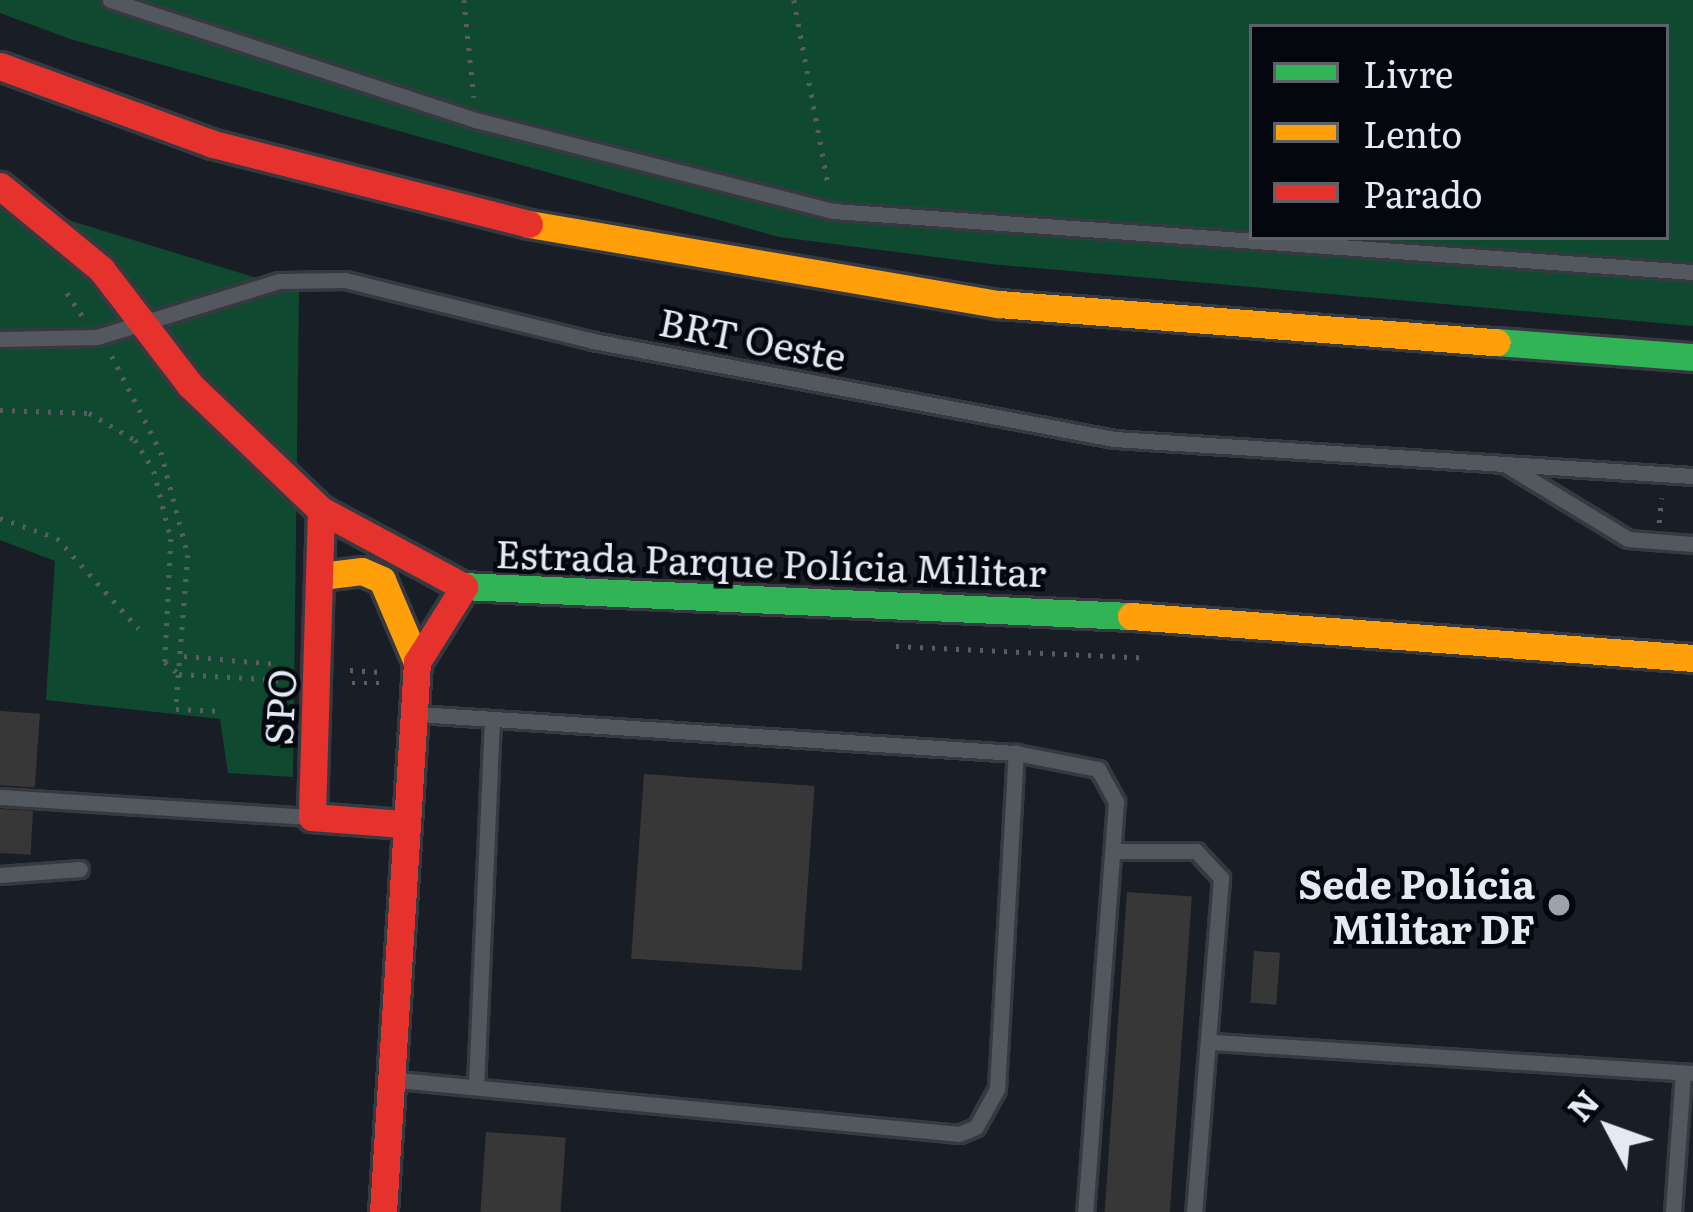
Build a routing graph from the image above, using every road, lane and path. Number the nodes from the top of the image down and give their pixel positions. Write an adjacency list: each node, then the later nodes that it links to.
1 (110, 0): 5 (lane)
2 (464, 0): 5 (path)
3 (794, 0): 7 (path)
4 (0, 66): 12 (main road)
5 (476, 120): 7 (lane)
6 (0, 186): 9 (main road, Estrada Parque Polícia Militar)
7 (833, 211): 8 (lane)
8 (1693, 272)
9 (142, 322): 10 (lane, BRT Oeste); 14 (lane, BRT Oeste); 17 (main road, Estrada Parque Polícia Militar)
10 (98, 337): 11 (lane, BRT Oeste); 26 (path)
11 (0, 340)
12 (1693, 357)
13 (0, 410): 26 (path)
14 (1505, 464): 15 (lane, BRT Oeste); 20 (lane, BRT Oeste)
15 (1693, 476)
16 (1663, 481): 19 (path)
17 (321, 510): 21 (main road, SPO); 22 (main road, Estrada Parque Polícia Militar)
18 (0, 518): 23 (path)
19 (1658, 533)
20 (1693, 544)
21 (321, 575): 25 (main road); 32 (main road, SPO)
22 (464, 587): 24 (main road, Estrada Parque Polícia Militar); 25 (main road)
23 (139, 628)
24 (1693, 658)
25 (417, 662): 28 (main road)
26 (179, 674): 27 (path)
27 (224, 711)
28 (414, 713): 29 (lane); 33 (main road)
29 (492, 722): 30 (lane); 40 (lane)
30 (1016, 753): 34 (lane); 40 (lane)
31 (0, 797): 32 (lane)
32 (312, 817): 33 (main road)
33 (403, 824): 39 (main road)
34 (1114, 851): 37 (lane); 42 (lane)
35 (80, 869): 36 (lane)
36 (0, 875)
37 (1213, 1042): 38 (lane); 43 (lane)
38 (1688, 1073): 44 (lane)
39 (390, 1079): 40 (lane); 41 (main road)
40 (476, 1086)
41 (383, 1212)
42 (1085, 1212)
43 (1194, 1212)
44 (1673, 1212)

